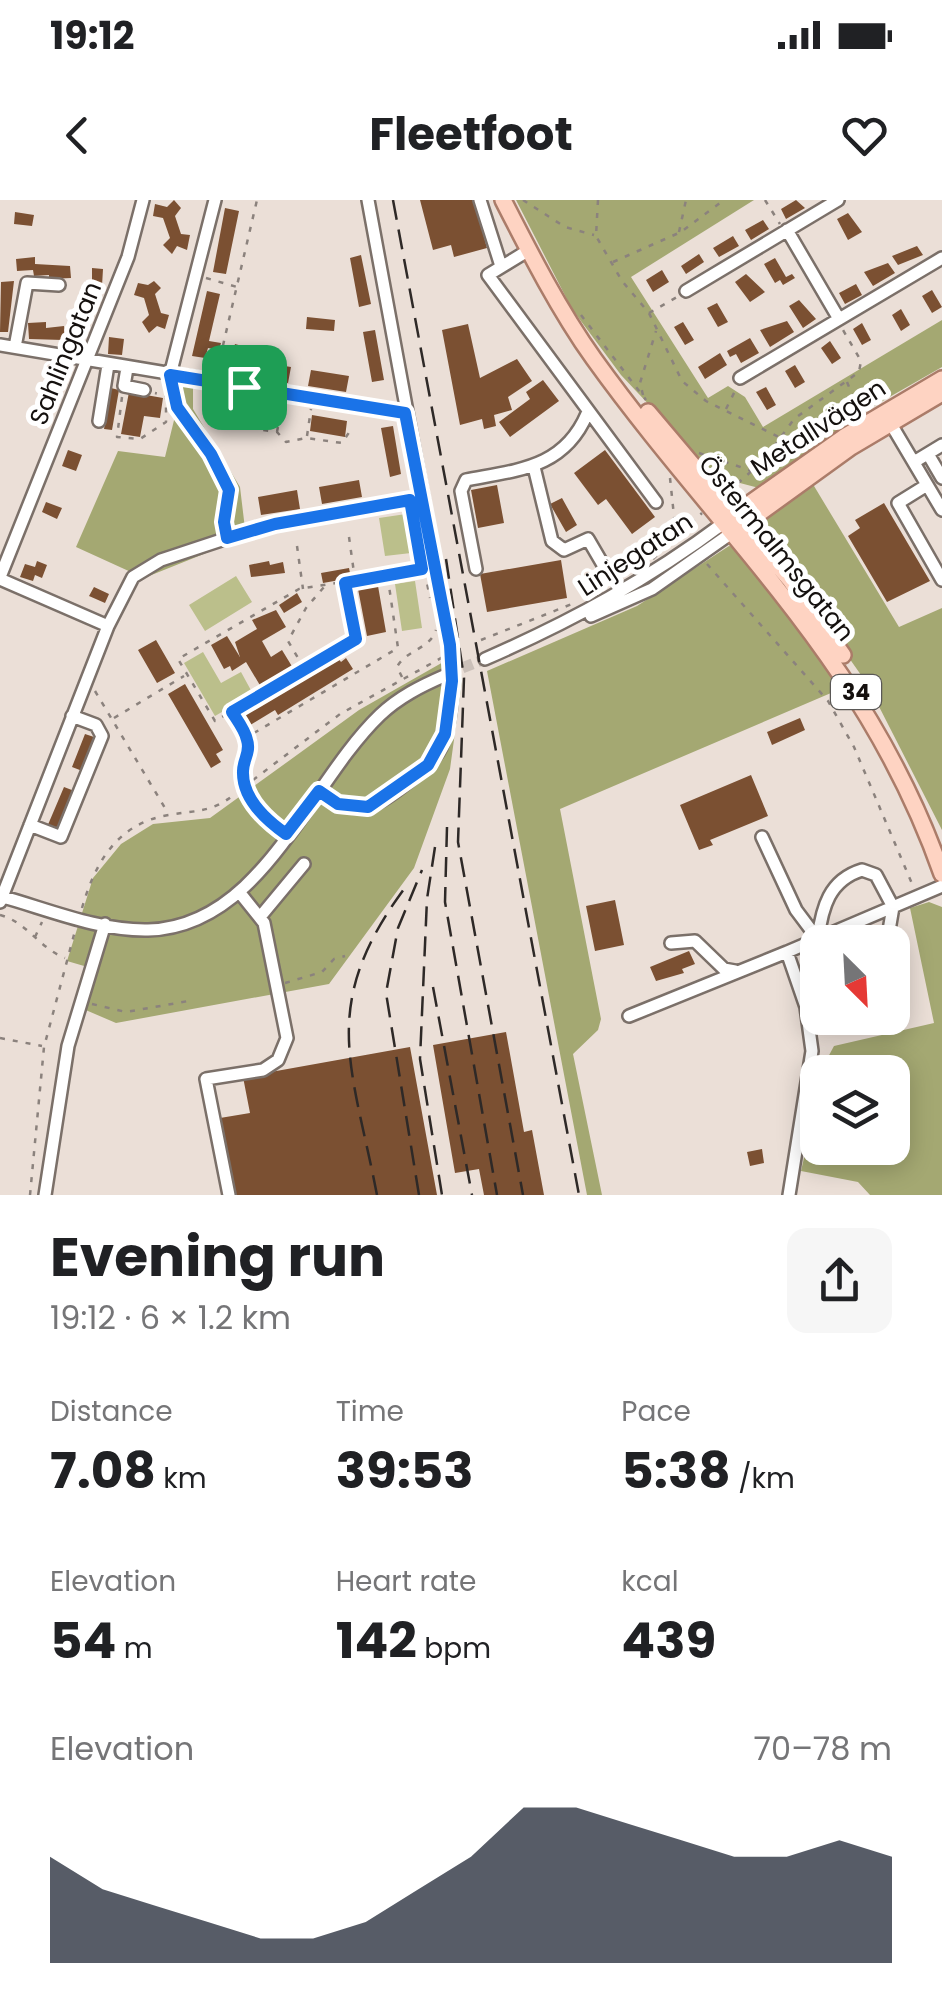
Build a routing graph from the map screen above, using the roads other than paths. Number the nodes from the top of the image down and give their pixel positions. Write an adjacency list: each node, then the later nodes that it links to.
1 (142, 200): 16 (street, Sahlingatan)
2 (215, 200): 19 (street)
3 (368, 200): 24 (street)
4 (480, 200): 10 (street)
5 (503, 200): 8 (main road, Östermalmsgatan)
6 (838, 200): 7 (street)
7 (787, 230): 12 (street); 13 (street)
8 (529, 250): 10 (street); 37 (main road, Östermalmsgatan)
9 (942, 258): 13 (street)
10 (501, 266): 25 (street)
11 (59, 285): 15 (street)
12 (686, 290)
13 (838, 320): 20 (street)
14 (0, 344): 15 (street)
15 (15, 347): 16 (street)
16 (86, 361): 17 (street); 40 (street, Sahlingatan)
17 (108, 365): 18 (street); 27 (street)
18 (127, 368): 19 (street); 22 (street)
19 (170, 375): 24 (street)
20 (740, 378)
21 (942, 379): 26 (main road, Metallvägen)
22 (144, 390)
23 (942, 393): 26 (main road, Metallvägen)
24 (405, 413): 34 (street)
25 (587, 414): 31 (street); 35 (street)
26 (882, 418): 30 (street); 37 (main road, Metallvägen)
27 (99, 420)
28 (942, 446): 29 (street)
29 (928, 454): 30 (street); 32 (street)
30 (914, 462): 33 (street)
31 (534, 467): 38 (street); 39 (street)
32 (942, 478)
33 (928, 485): 36 (street); 41 (street)
34 (416, 498): 42 (street); 47 (street)
35 (656, 502)
36 (942, 510)
37 (734, 523): 43 (street, Linjegatan); 51 (main road, Östermalmsgatan / 34); 53 (main road, Östermalmsgatan / 34)
38 (476, 569)
39 (609, 574)
40 (0, 578): 42 (street)
41 (942, 580)
42 (108, 626): 45 (street)
43 (485, 659)
44 (444, 676): 47 (street)
45 (72, 716): 48 (street); 48 (street)
46 (247, 738): 49 (street)
47 (319, 791): 49 (street)
48 (30, 825): 56 (street)
49 (286, 834): 55 (street)
50 (762, 837): 60 (street)
51 (942, 844)
52 (304, 864): 58 (street)
53 (942, 874)
54 (942, 886): 57 (street)
55 (240, 893): 58 (street); 59 (street)
56 (1, 898): 59 (street)
57 (893, 907): 61 (street); 62 (street); 63 (street)
58 (260, 916): 70 (street)
59 (105, 924): 69 (street)
60 (808, 925)
61 (820, 925)
62 (853, 925)
63 (890, 925)
64 (671, 943): 67 (street)
65 (800, 947): 66 (street)
66 (787, 952): 67 (street); 71 (street)
67 (735, 972): 68 (street)
68 (630, 1016)
69 (45, 1195)
70 (229, 1195)
71 (789, 1195)

